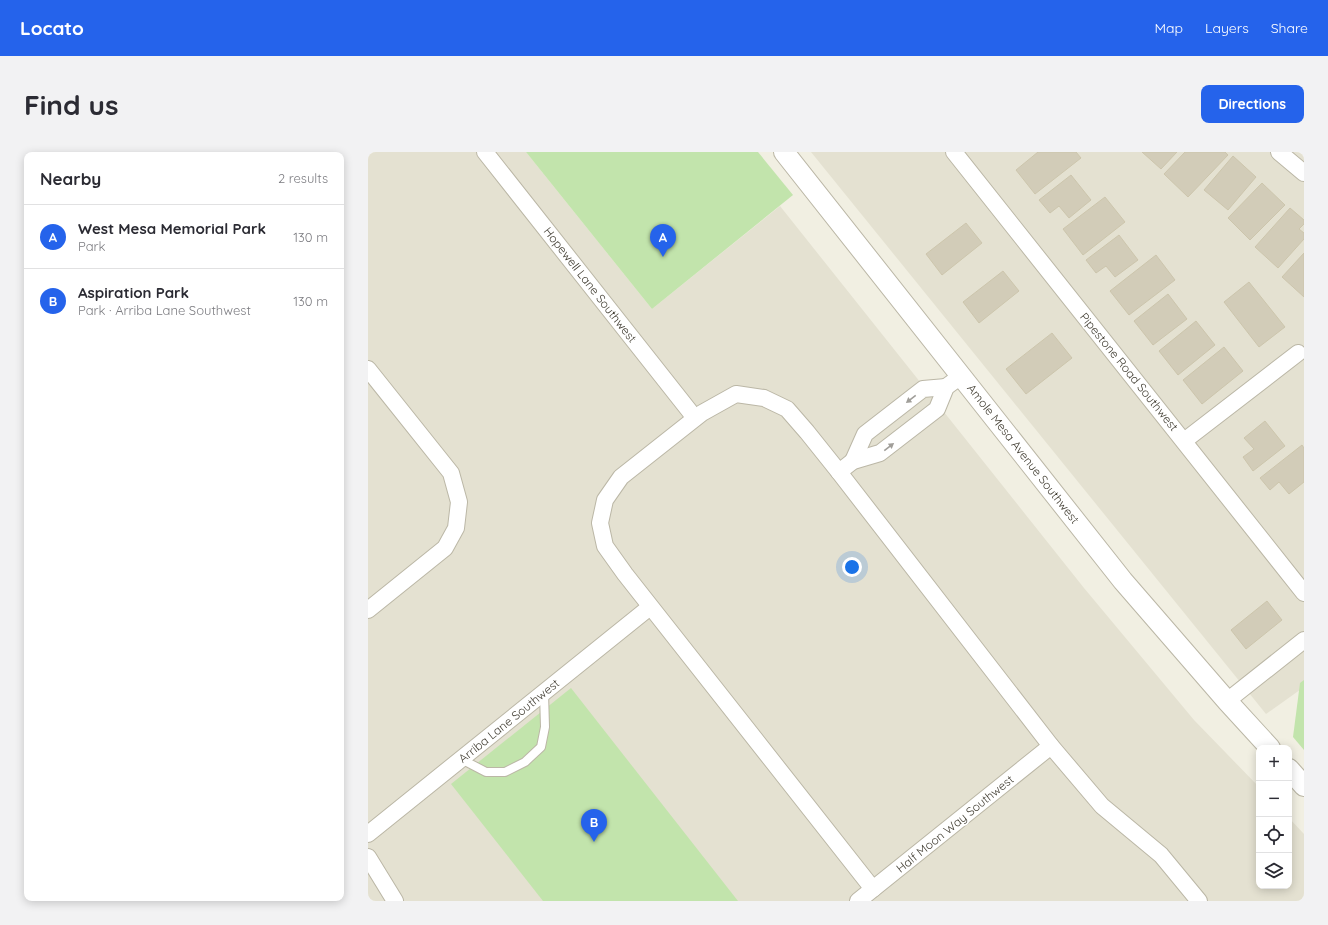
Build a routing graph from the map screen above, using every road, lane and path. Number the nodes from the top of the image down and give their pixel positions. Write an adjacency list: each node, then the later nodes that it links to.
1 (485, 152): 10 (street, Hopewell Lane Southwest)
2 (784, 152): 8 (street, Amole Mesa Avenue Southwest)
3 (954, 152): 12 (street, Pipestone Road Southwest)
4 (1280, 152): 5 (street)
5 (1304, 173)
6 (1298, 353): 12 (street)
7 (368, 369): 17 (street)
8 (954, 381): 9 (street, one-way to 9); 11 (street); 20 (street, Amole Mesa Avenue Southwest)
9 (888, 416): 11 (street); 13 (street)
10 (695, 418): 14 (street); 16 (street)
11 (904, 435): 13 (street, one-way to 11)
12 (1184, 441): 15 (street, Pipestone Road Southwest)
13 (853, 460): 14 (street)
14 (839, 472): 22 (street)
15 (1304, 593)
16 (650, 607): 19 (street, Arriba Lane Southwest); 28 (street)
17 (368, 610)
18 (1304, 640): 20 (street)
19 (544, 693): 23 (street, Arriba Lane Southwest); 23 (lane)
20 (1227, 701): 21 (street, Amole Mesa Avenue Southwest)
21 (1267, 745)
22 (1051, 746): 28 (street, Half Moon Way Southwest); 31 (street)
23 (461, 759): 26 (street, Arriba Lane Southwest)
24 (1292, 772): 25 (street)
25 (1304, 786)
26 (368, 834)
27 (368, 858): 29 (street)
28 (873, 889): 30 (street, Half Moon Way Southwest)
29 (395, 901)
30 (858, 901)
31 (1199, 901)

